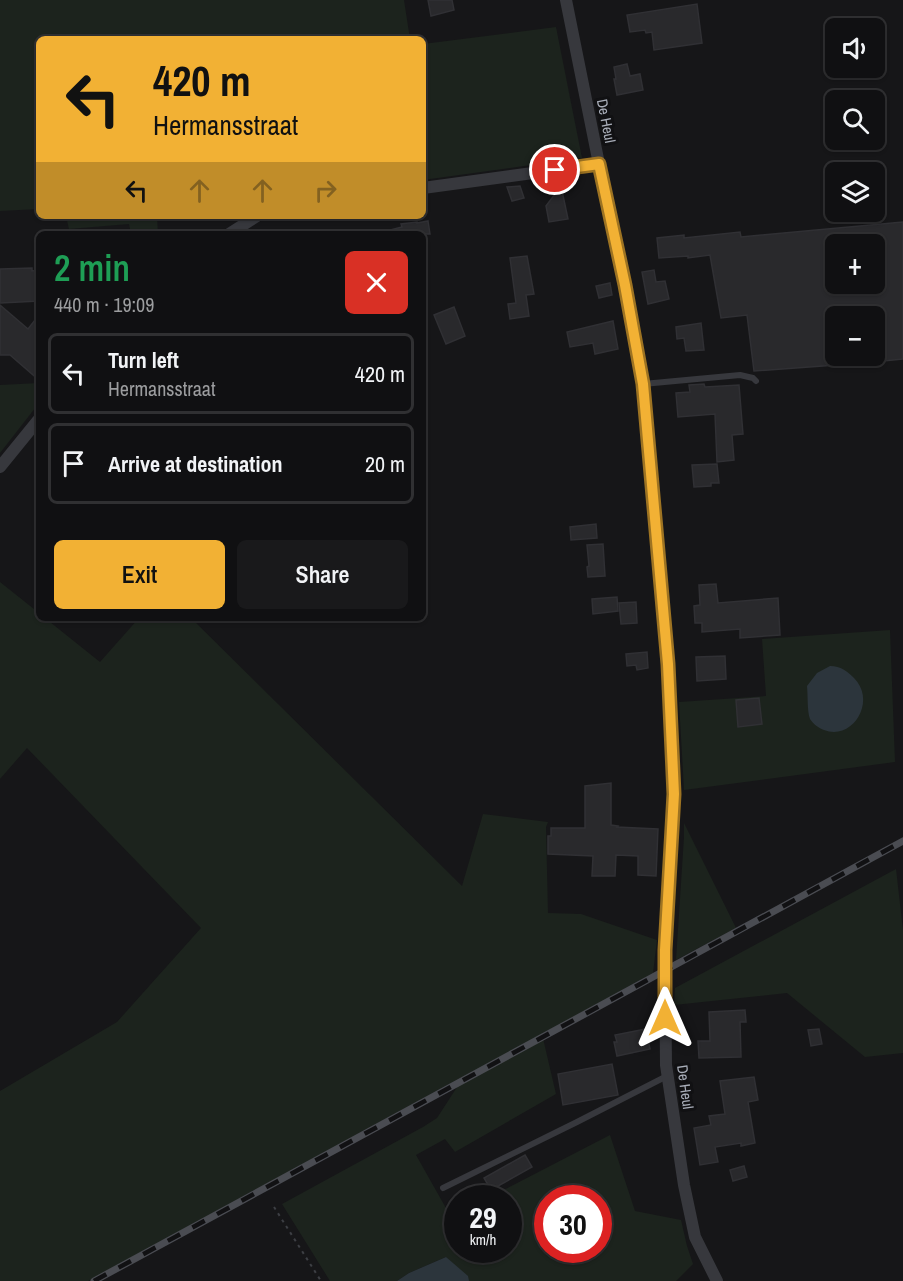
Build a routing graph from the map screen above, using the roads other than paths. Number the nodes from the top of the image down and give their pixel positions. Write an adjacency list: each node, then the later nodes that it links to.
1 (566, 0): 2 (street, De Heul)
2 (599, 164): 3 (street); 7 (street, De Heul)
3 (426, 189)
4 (252, 219): 5 (street)
5 (234, 231)
6 (756, 381): 7 (lane)
7 (643, 384): 10 (street, De Heul)
8 (36, 423): 9 (street)
9 (0, 467)
10 (667, 1076): 11 (lane); 12 (street, De Heul)
11 (443, 1188)
12 (717, 1281)

